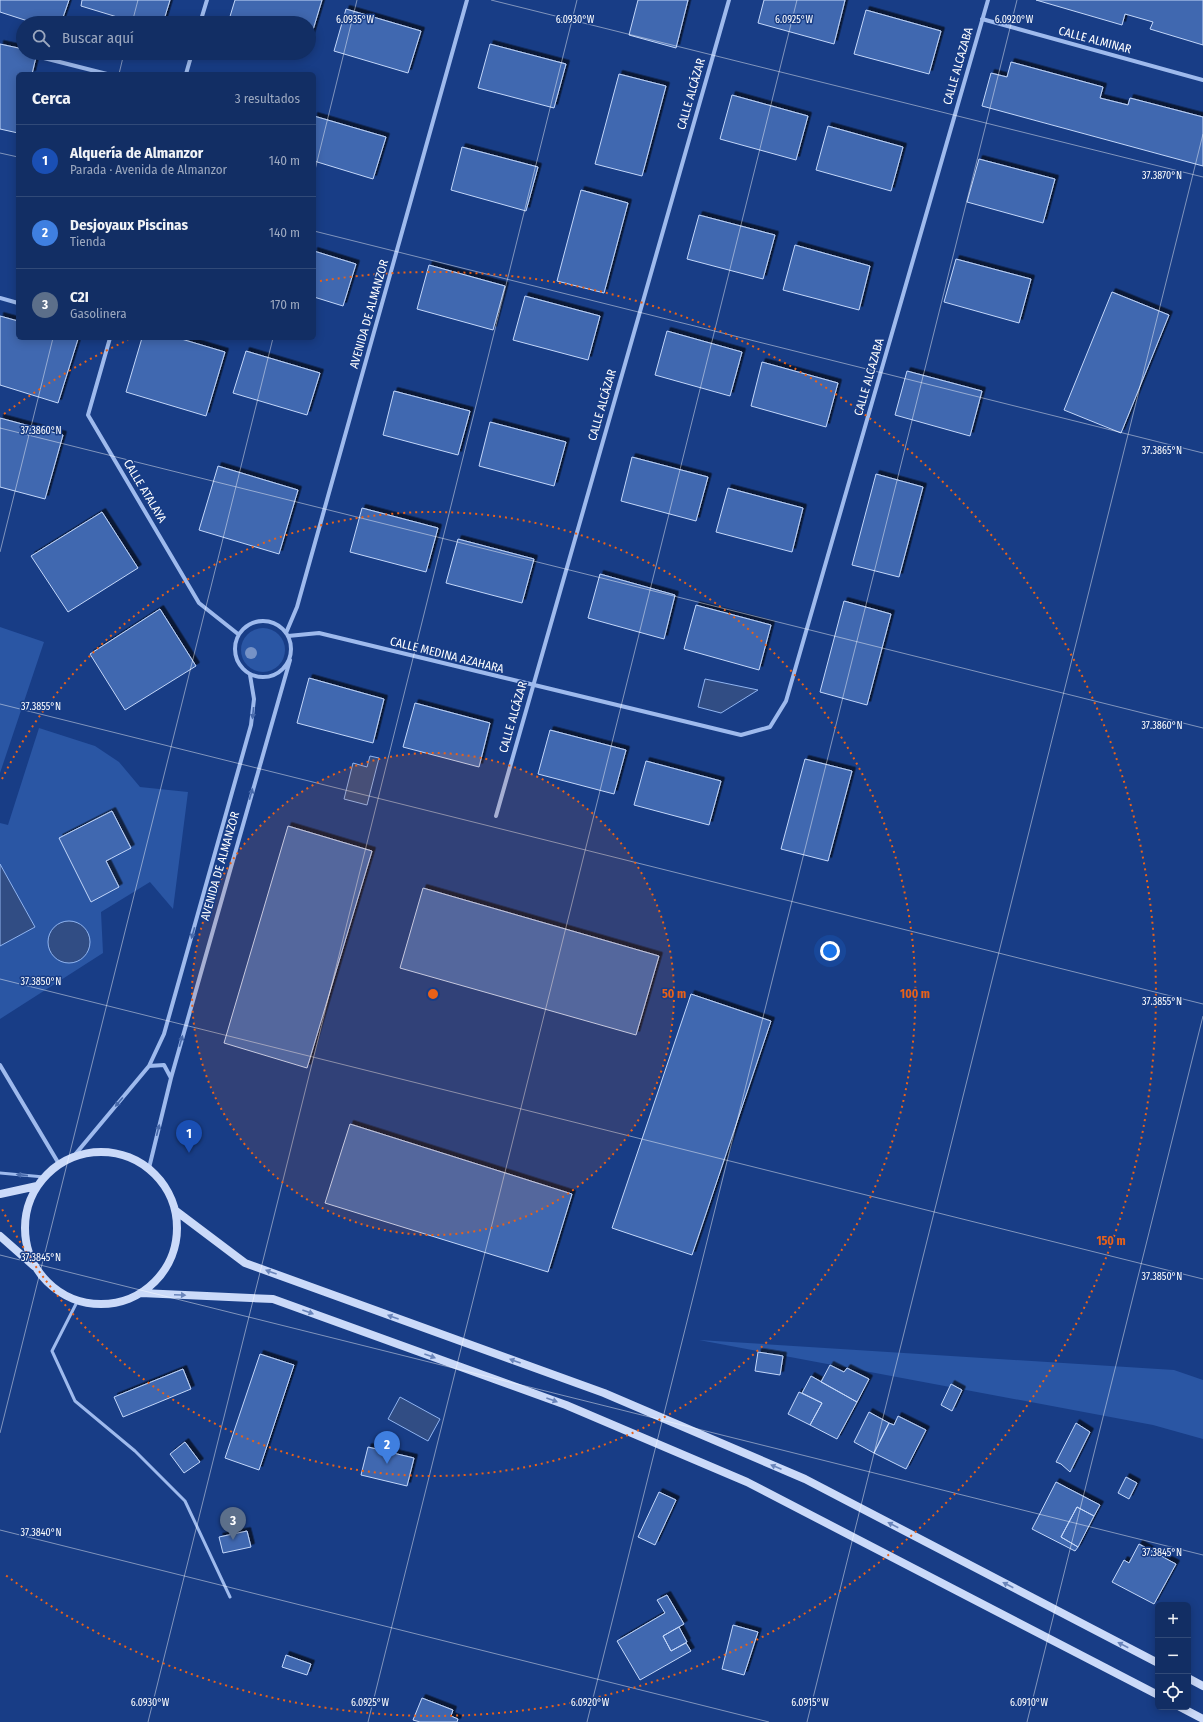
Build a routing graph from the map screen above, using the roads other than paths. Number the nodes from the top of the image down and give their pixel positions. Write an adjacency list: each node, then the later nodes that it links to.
1 (207, 0): 5 (street)
2 (468, 0): 16 (street, AVENIDA DE ALMANZOR)
3 (728, 0): 19 (street, CALLE ALCÁZAR)
4 (988, 0): 6 (street, CALLE ALCAZABA)
5 (202, 16)
6 (982, 19): 11 (street, CALLE ALMINAR); 20 (street, CALLE ALCAZABA)
7 (52, 60): 9 (street)
8 (190, 60): 10 (street)
9 (99, 72)
10 (187, 72)
11 (1203, 80)
12 (0, 298): 13 (street)
13 (16, 302)
14 (109, 340): 15 (street, CALLE ATALAYA)
15 (238, 634): 16 (street); 18 (street)
16 (287, 635): 17 (street); 19 (street, CALLE MEDINA AZAHARA)
17 (290, 660): 18 (street); 24 (street, AVENIDA DE ALMANZOR, one-way to 17)
18 (250, 675): 23 (street, AVENIDA DE ALMANZOR, one-way to 23)
19 (532, 686): 20 (street, CALLE MEDINA AZAHARA); 21 (street, CALLE ALCÁZAR)
20 (741, 736)
21 (496, 816)
22 (0, 1065): 26 (street)
23 (149, 1066): 24 (street); 25 (street, AVENIDA DE ALMANZOR, one-way to 25)
24 (171, 1078): 27 (street, AVENIDA DE ALMANZOR, one-way to 24)
25 (73, 1157): 26 (main road); 27 (main road)
26 (59, 1164): 29 (main road)
27 (149, 1168): 32 (main road)
28 (0, 1173): 29 (lane, one-way to 28)
29 (44, 1178): 30 (main road)
30 (38, 1186): 31 (main road); 34 (main road)
31 (0, 1194)
32 (176, 1211): 35 (main road); 38 (main road, one-way to 32)
33 (0, 1236): 34 (main road)
34 (36, 1268): 36 (main road)
35 (141, 1293): 36 (main road); 41 (main road, one-way to 41)
36 (78, 1300): 37 (lane)
37 (230, 1597)
38 (1155, 1660)
39 (1191, 1680): 40 (main road)
40 (1203, 1686)
41 (1155, 1694)
42 (1186, 1710): 43 (main road)
43 (1203, 1719)

